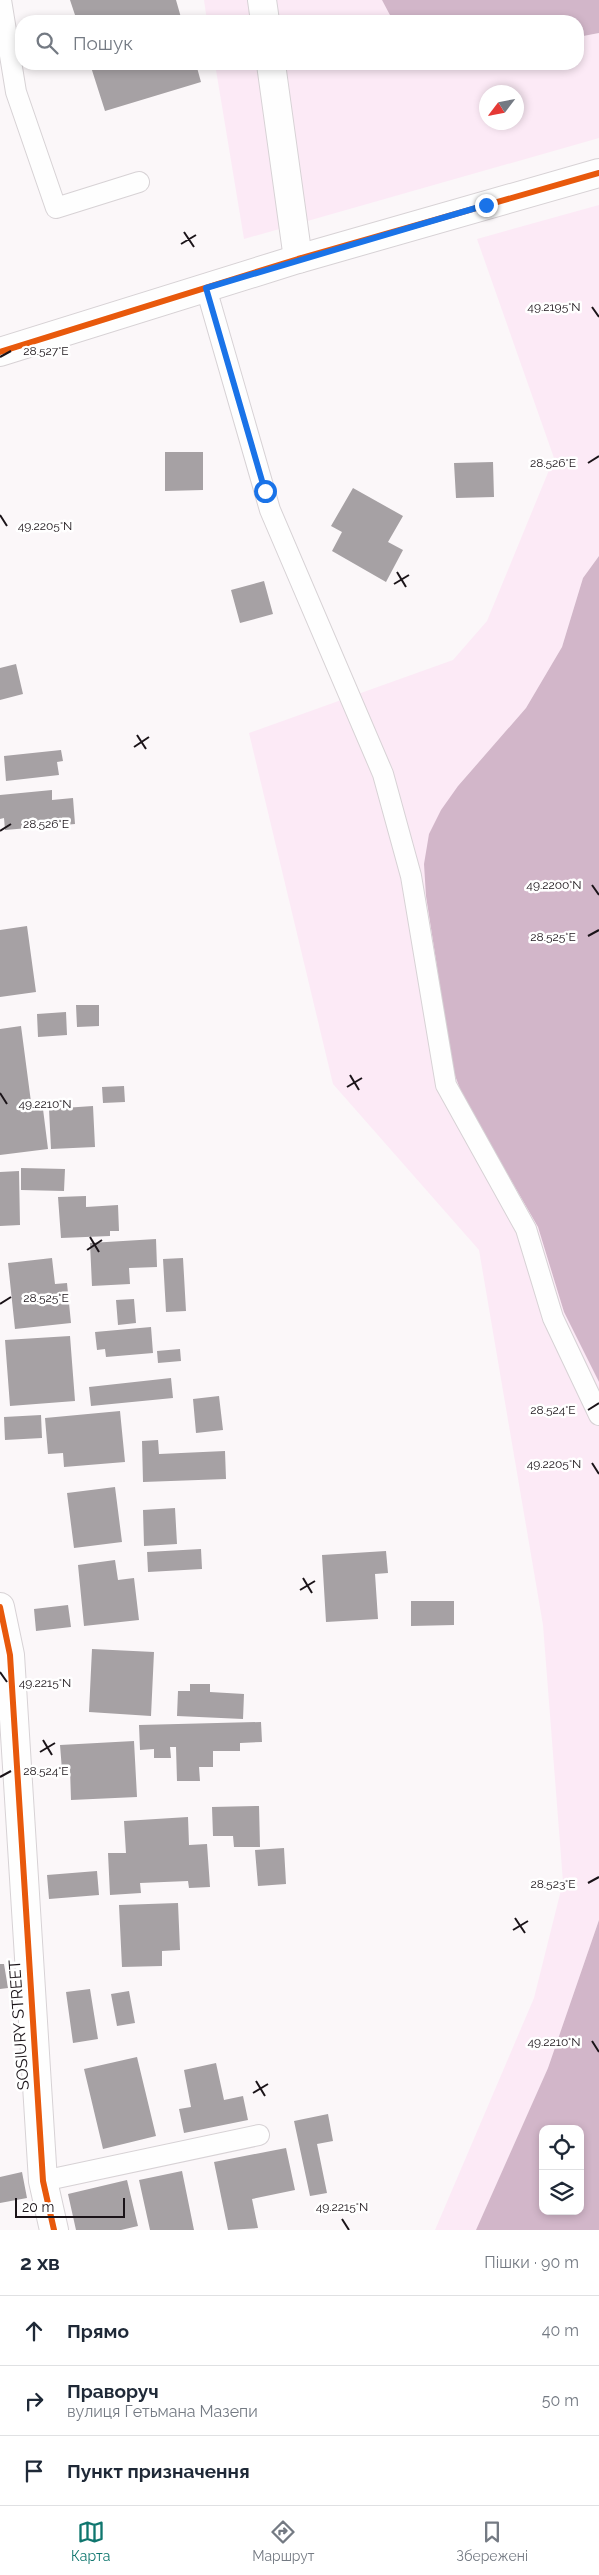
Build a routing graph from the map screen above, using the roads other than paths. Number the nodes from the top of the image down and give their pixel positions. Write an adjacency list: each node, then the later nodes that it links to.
1 (1, 0): 6 (lane)
2 (262, 0): 3 (street)
3 (264, 15)
4 (272, 70): 7 (street)
5 (599, 173): 7 (street)
6 (139, 182)
7 (298, 259): 8 (street)
8 (206, 288): 9 (street); 10 (lane)
9 (0, 352)
10 (599, 1416)
11 (0, 1608): 13 (street, SOSIURY STREET)
12 (259, 2135): 13 (lane)
13 (43, 2181): 14 (street, SOSIURY STREET)
14 (54, 2230)

